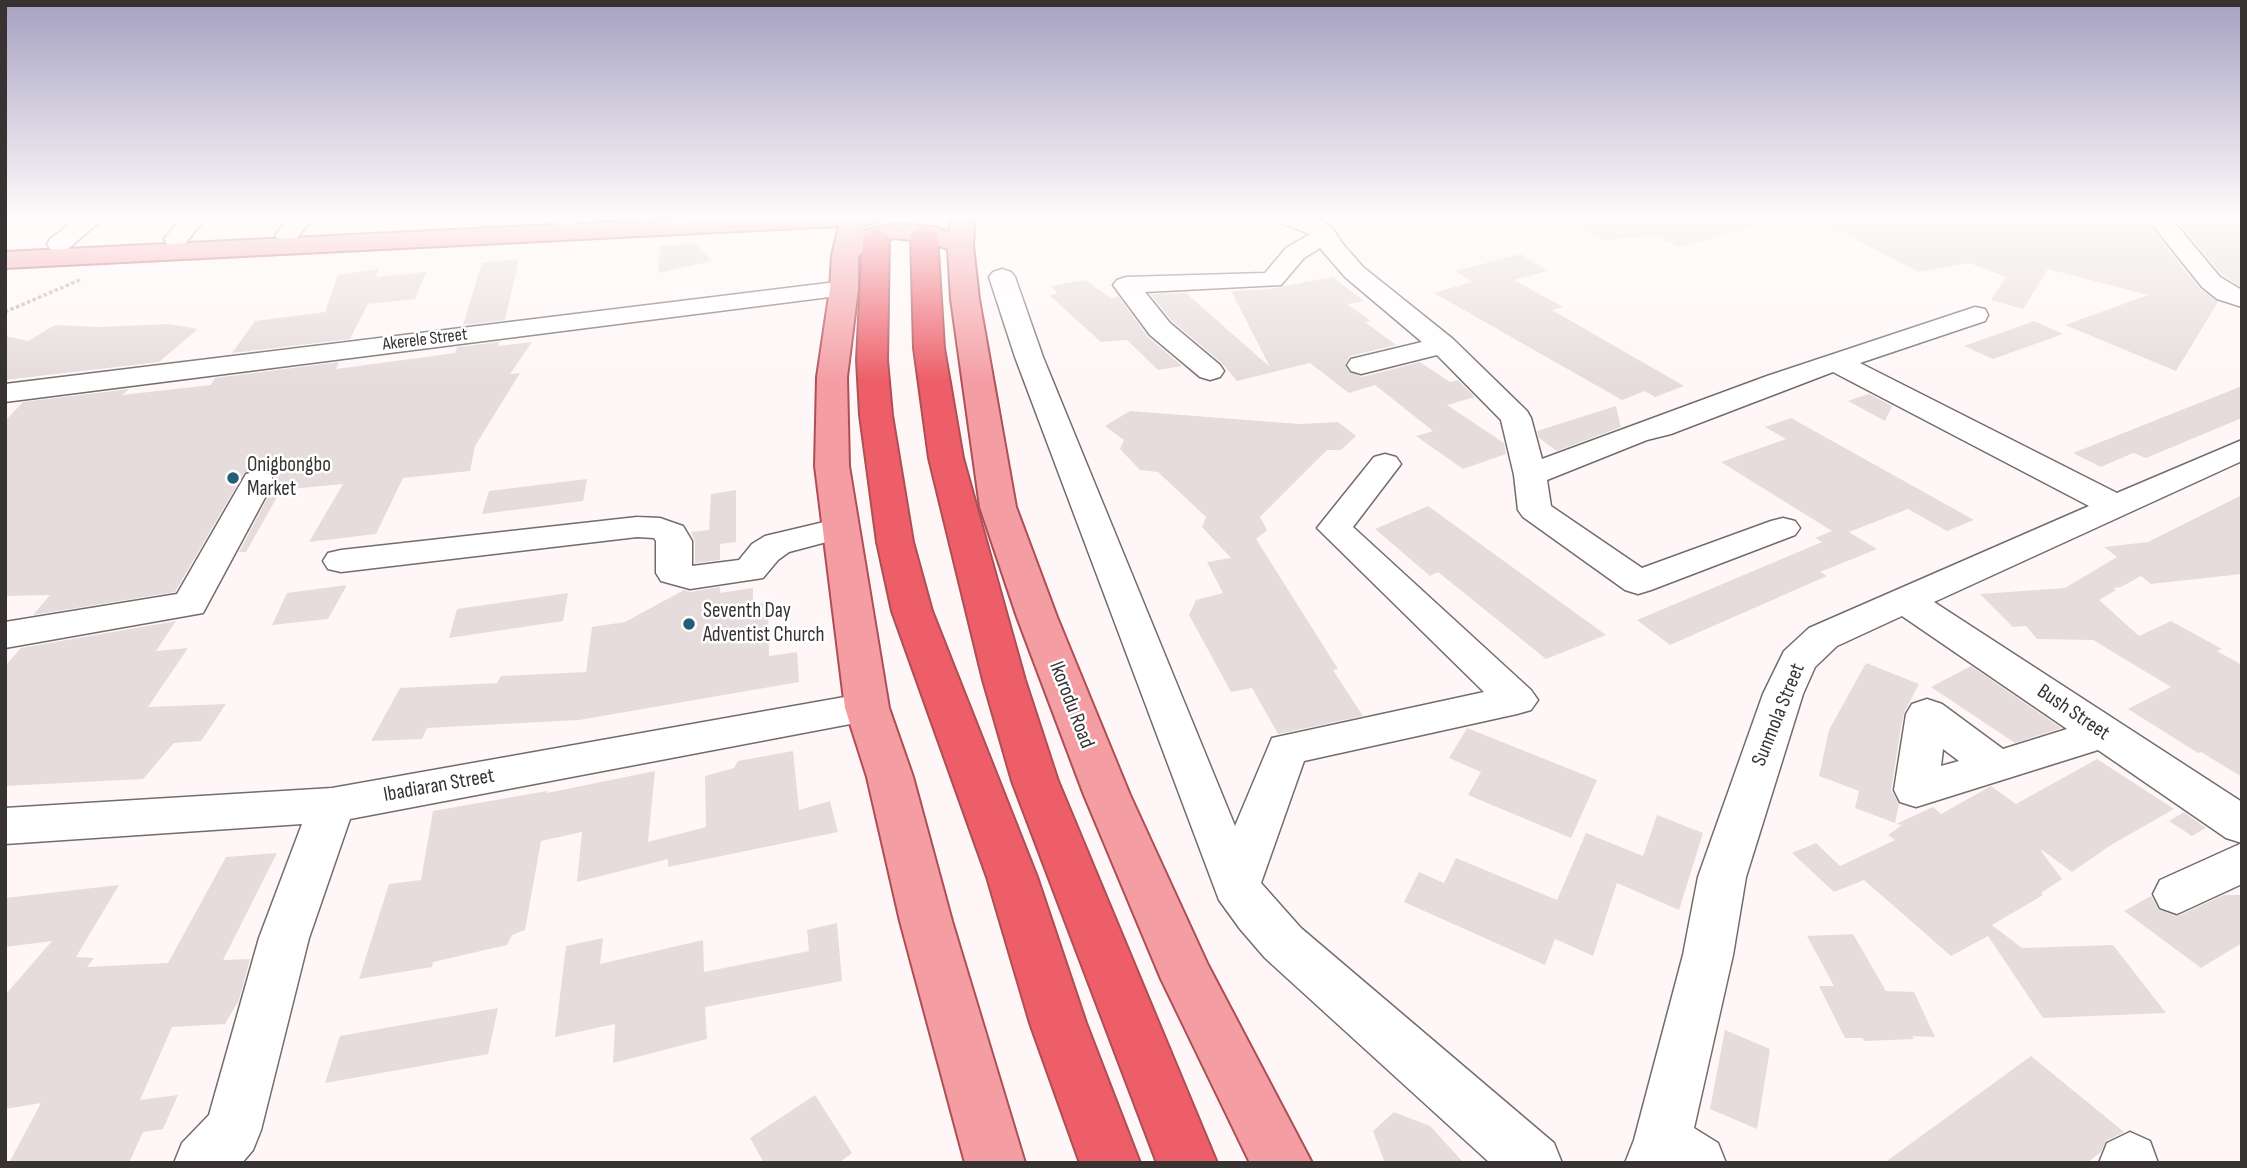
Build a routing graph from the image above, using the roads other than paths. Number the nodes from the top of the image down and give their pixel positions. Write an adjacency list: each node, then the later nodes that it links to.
1 (677, 272): 16 (street, Akerele Street)
2 (851, 272): 22 (main road)
3 (861, 272): 39 (highway)
4 (942, 272): 40 (highway)
5 (958, 272): 41 (main road, Ikorodu Road)
6 (1279, 272): 15 (street)
7 (1354, 272): 12 (street)
8 (2202, 272): 10 (street)
9 (1002, 277): 34 (street)
10 (2242, 299)
11 (1975, 315): 13 (street)
12 (1443, 345): 14 (street); 19 (street)
13 (1835, 362): 19 (street); 21 (street)
14 (1361, 365)
15 (1210, 371)
16 (5, 393)
17 (2240, 452): 21 (street, Sunmola Street)
18 (1385, 464): 34 (street)
19 (1531, 475): 23 (street)
20 (258, 481): 26 (street)
21 (2116, 506): 25 (street, Sunmola Street)
22 (841, 528): 24 (street); 27 (main road)
23 (1783, 528)
24 (341, 561)
25 (1904, 600): 28 (street, Bush Street); 36 (street, Sunmola Street)
26 (5, 635)
27 (867, 708): 30 (street, Ibadiaran Street); 38 (main road)
28 (2102, 732): 29 (street); 31 (street, Bush Street)
29 (1997, 767)
30 (332, 805): 32 (street, Ibadiaran Street); 37 (street)
31 (2242, 825)
32 (5, 826)
33 (2242, 862): 35 (street)
34 (1236, 886): 42 (street)
35 (2177, 894)
36 (1672, 1155)
37 (202, 1163)
38 (995, 1163)
39 (1110, 1163)
40 (1187, 1163)
41 (1282, 1163)
42 (1533, 1163)

